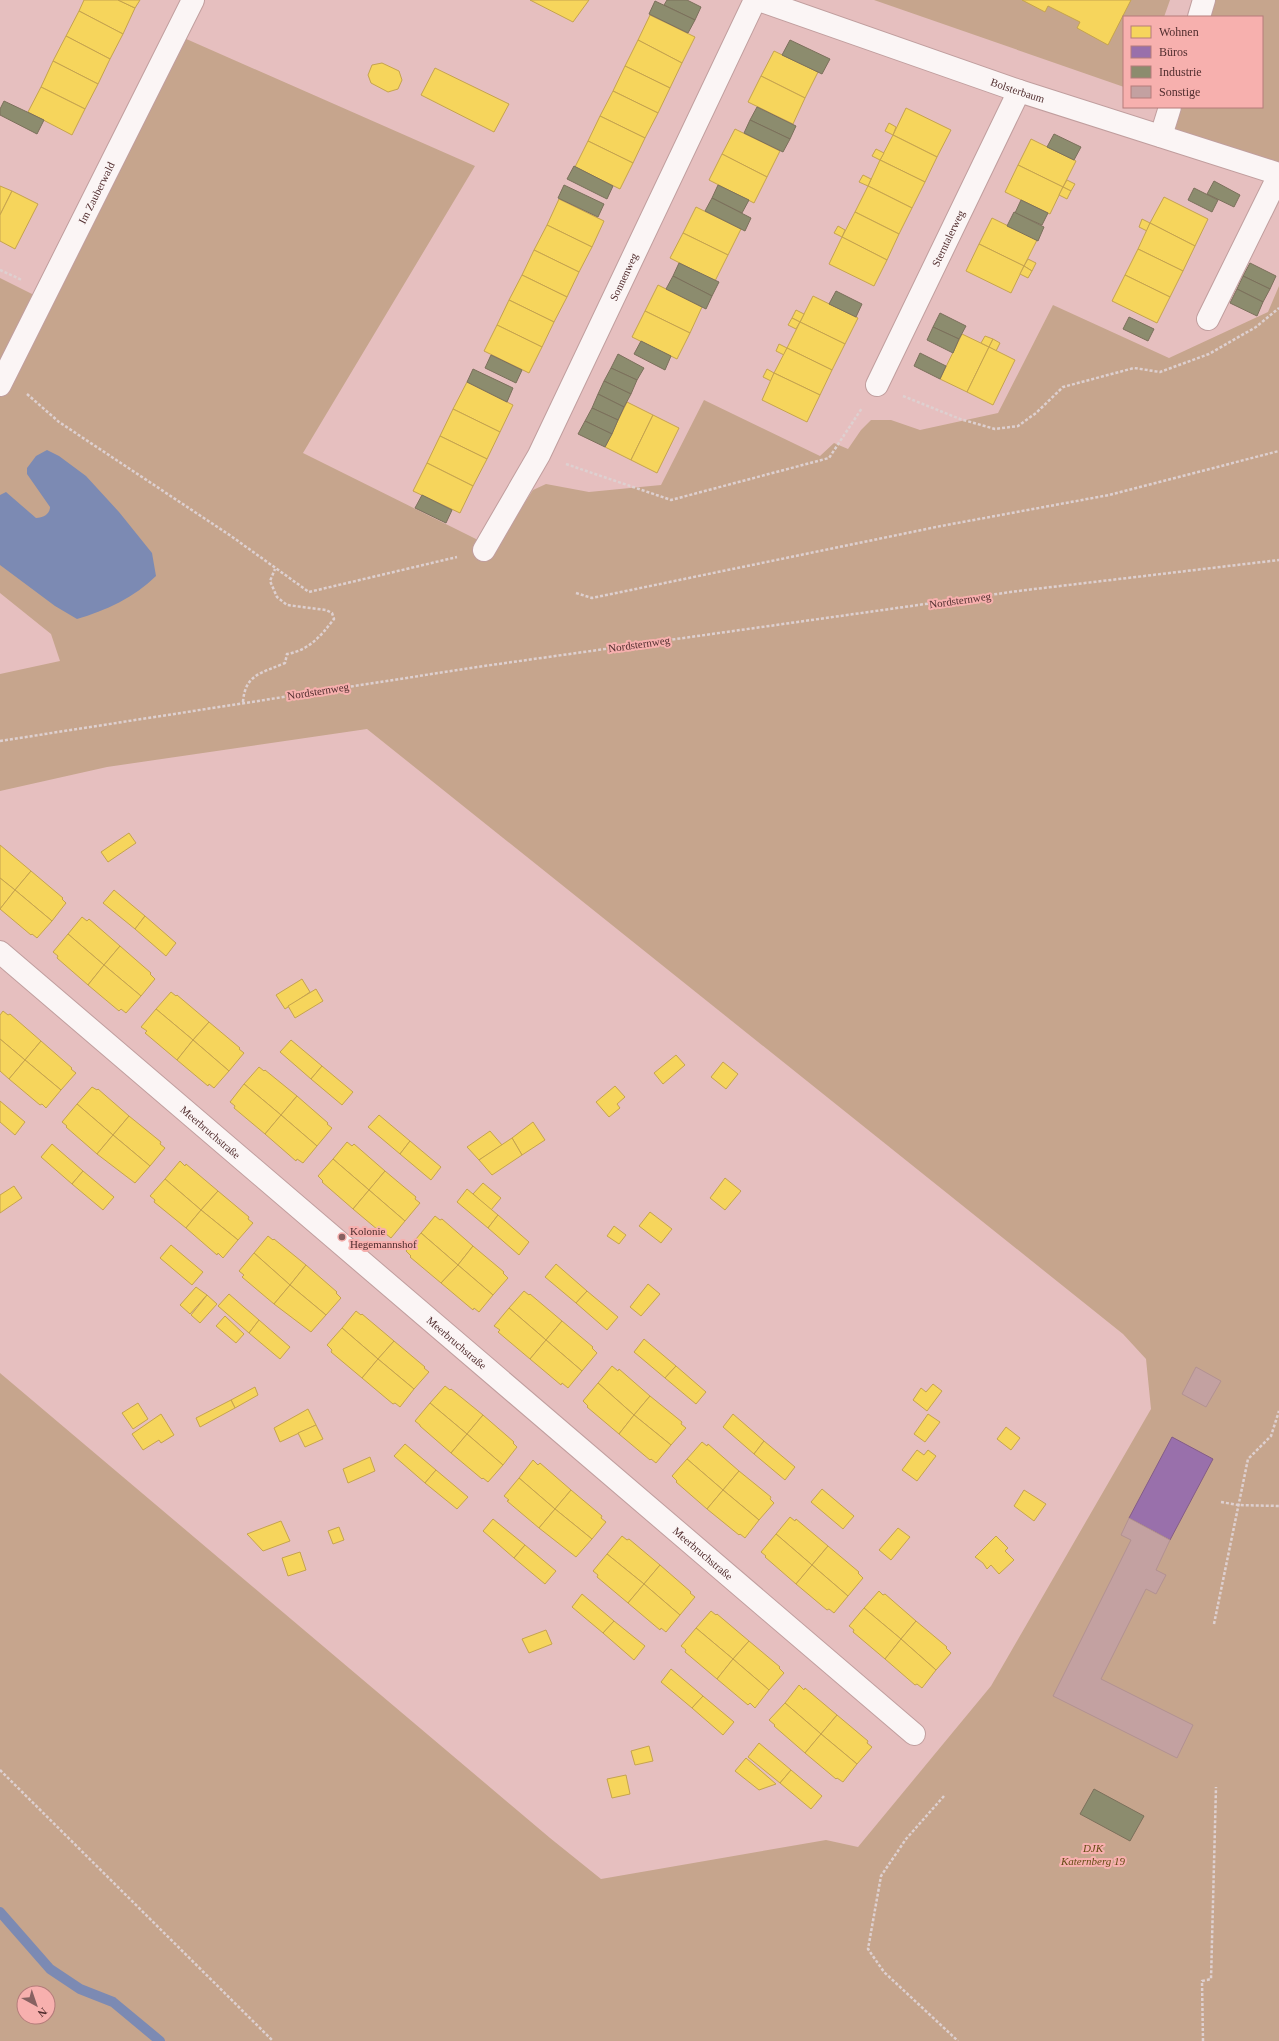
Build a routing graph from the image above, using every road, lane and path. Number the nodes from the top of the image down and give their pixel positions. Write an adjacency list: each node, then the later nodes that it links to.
1 (193, 0): 12 (street, Im Zauberwald)
2 (755, 0): 15 (street, Sonnenweg)
3 (759, 0): 6 (street, Bolsterbaum)
4 (1204, 0): 5 (street)
5 (1199, 16)
6 (1019, 91): 8 (street, Bolsterbaum); 13 (street, Sterntalerweg)
7 (1170, 108): 8 (street)
8 (1161, 136): 9 (street, Bolsterbaum)
9 (1279, 175): 11 (street, Bolsterbaum)
10 (1279, 308): 13 (path)
11 (1208, 320)
12 (2, 381): 18 (path)
13 (877, 385): 15 (path)
14 (1279, 451): 19 (path)
15 (539, 455): 16 (street, Sonnenweg)
16 (484, 550): 18 (path)
17 (1279, 560): 20 (path, Nordsternweg)
18 (275, 569): 20 (path)
19 (576, 593)
20 (243, 702): 21 (path, Nordsternweg)
21 (0, 741)
22 (0, 952): 28 (street, Meerbruchstraße)
23 (1279, 1411): 25 (path)
24 (1220, 1502): 25 (path)
25 (1238, 1505): 26 (path); 27 (path)
26 (1279, 1506)
27 (1214, 1624)
28 (914, 1734)
29 (0, 1770): 32 (path)
30 (1216, 1787): 34 (path)
31 (944, 1796): 33 (path)
32 (273, 2041)
33 (958, 2041)
34 (1203, 2041)

